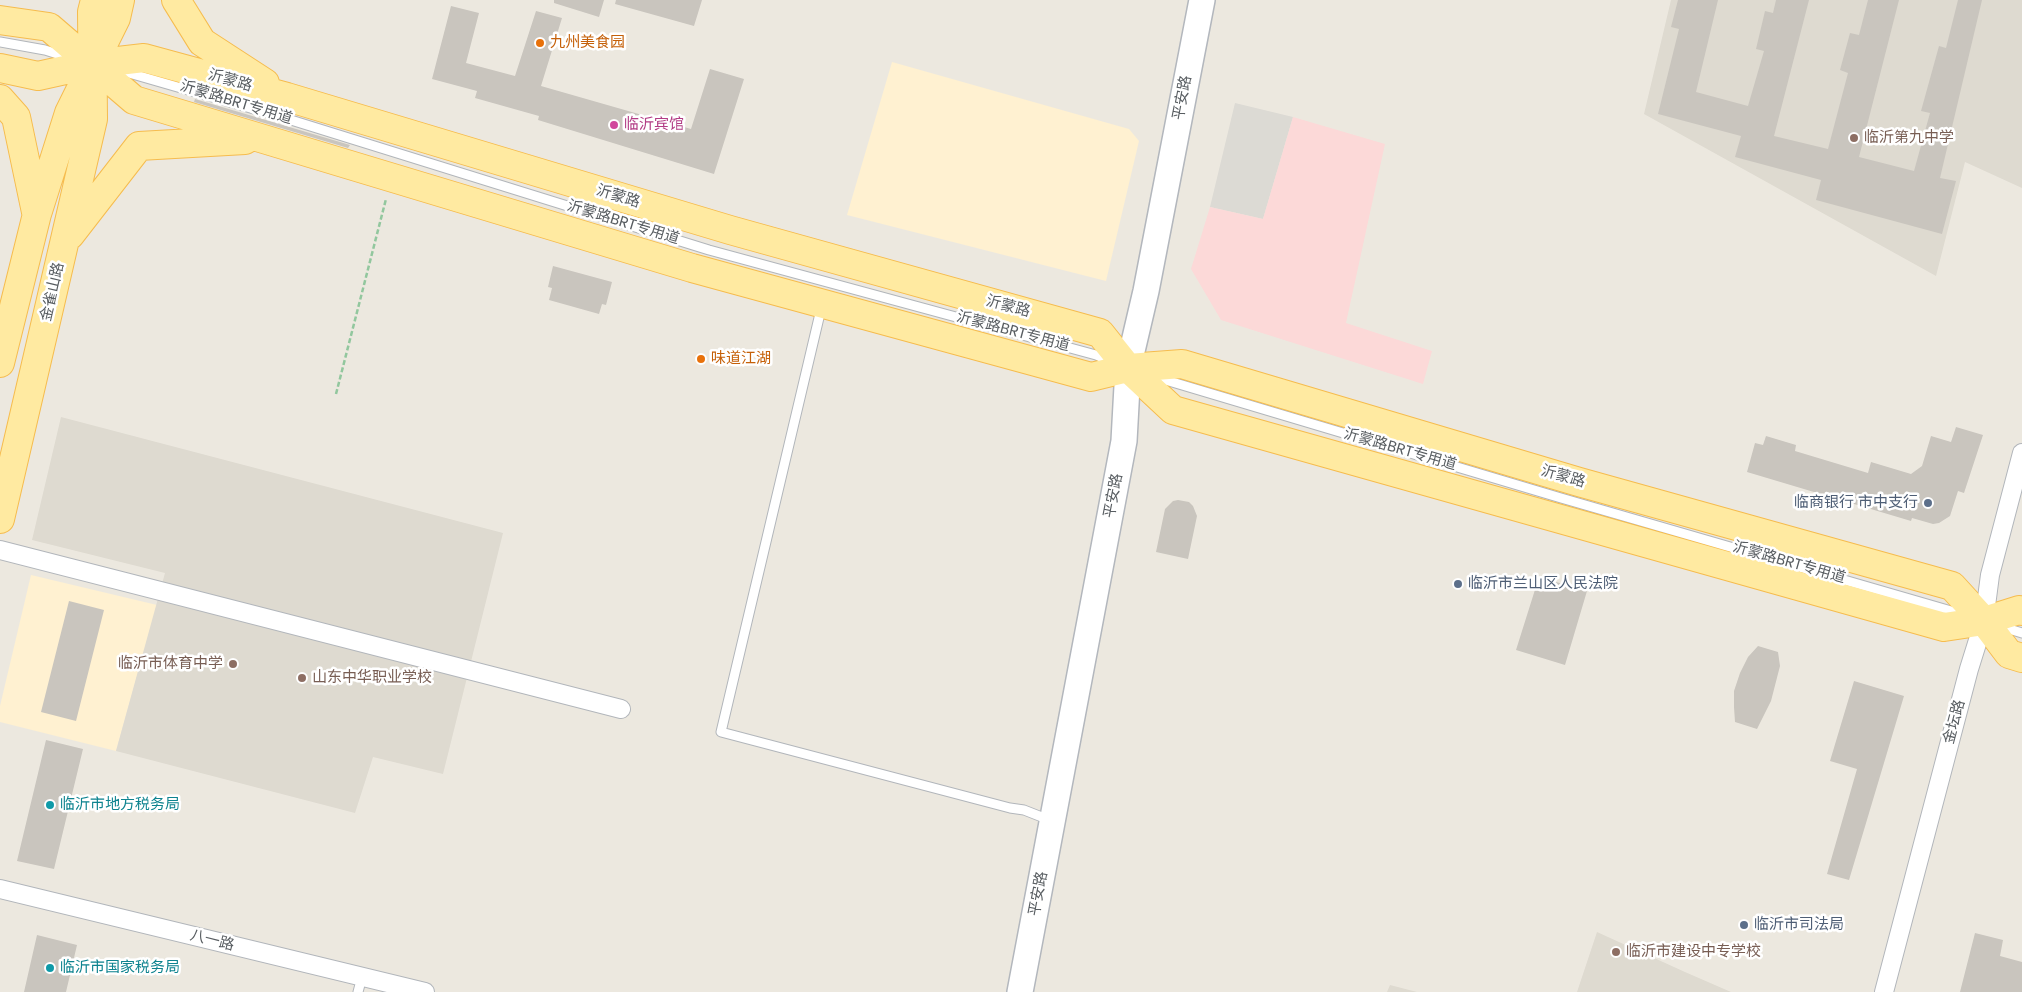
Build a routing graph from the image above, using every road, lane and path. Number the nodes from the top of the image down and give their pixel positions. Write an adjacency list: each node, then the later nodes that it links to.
1 (95, 0): 7 (main road, 金雀山路)
2 (120, 0): 7 (main road, 金雀山路)
3 (176, 0): 9 (main road)
4 (1202, 0): 17 (main road, 平安路)
5 (0, 20): 7 (main road, 沂蒙路)
6 (0, 42): 7 (lane, 沂蒙路BRT专用道)
7 (92, 64): 8 (main road, 沂蒙路); 9 (main road, 沂蒙路); 11 (main road, 沂蒙路); 13 (main road, 金雀山路); 14 (main road, 金雀山路); 17 (lane, 沂蒙路BRT专用道)
8 (0, 68)
9 (288, 98): 17 (main road, 沂蒙路)
10 (0, 100): 13 (main road)
11 (265, 139): 14 (main road); 15 (main road, 沂蒙路)
12 (386, 199): 18 (path)
13 (36, 214): 16 (main road, 金雀山路)
14 (64, 243): 20 (main road, 金雀山路)
15 (822, 305): 17 (main road, 沂蒙路); 27 (lane)
16 (0, 363)
17 (1128, 368): 23 (main road, 沂蒙路); 23 (main road, 沂蒙路); 27 (main road, 平安路)
18 (336, 394)
19 (2022, 453): 23 (street, 金坛路)
20 (0, 519)
21 (0, 550): 26 (street)
22 (2022, 611): 23 (main road, 沂蒙路)
23 (1984, 621): 24 (lane); 25 (main road, 沂蒙路); 32 (street, 金坛路)
24 (2022, 633)
25 (2022, 658)
26 (621, 709)
27 (1052, 822): 31 (main road, 平安路)
28 (0, 889): 29 (street, 八一路)
29 (360, 985): 30 (street, 八一路)
30 (425, 992)
31 (1020, 992)
32 (1884, 992)

